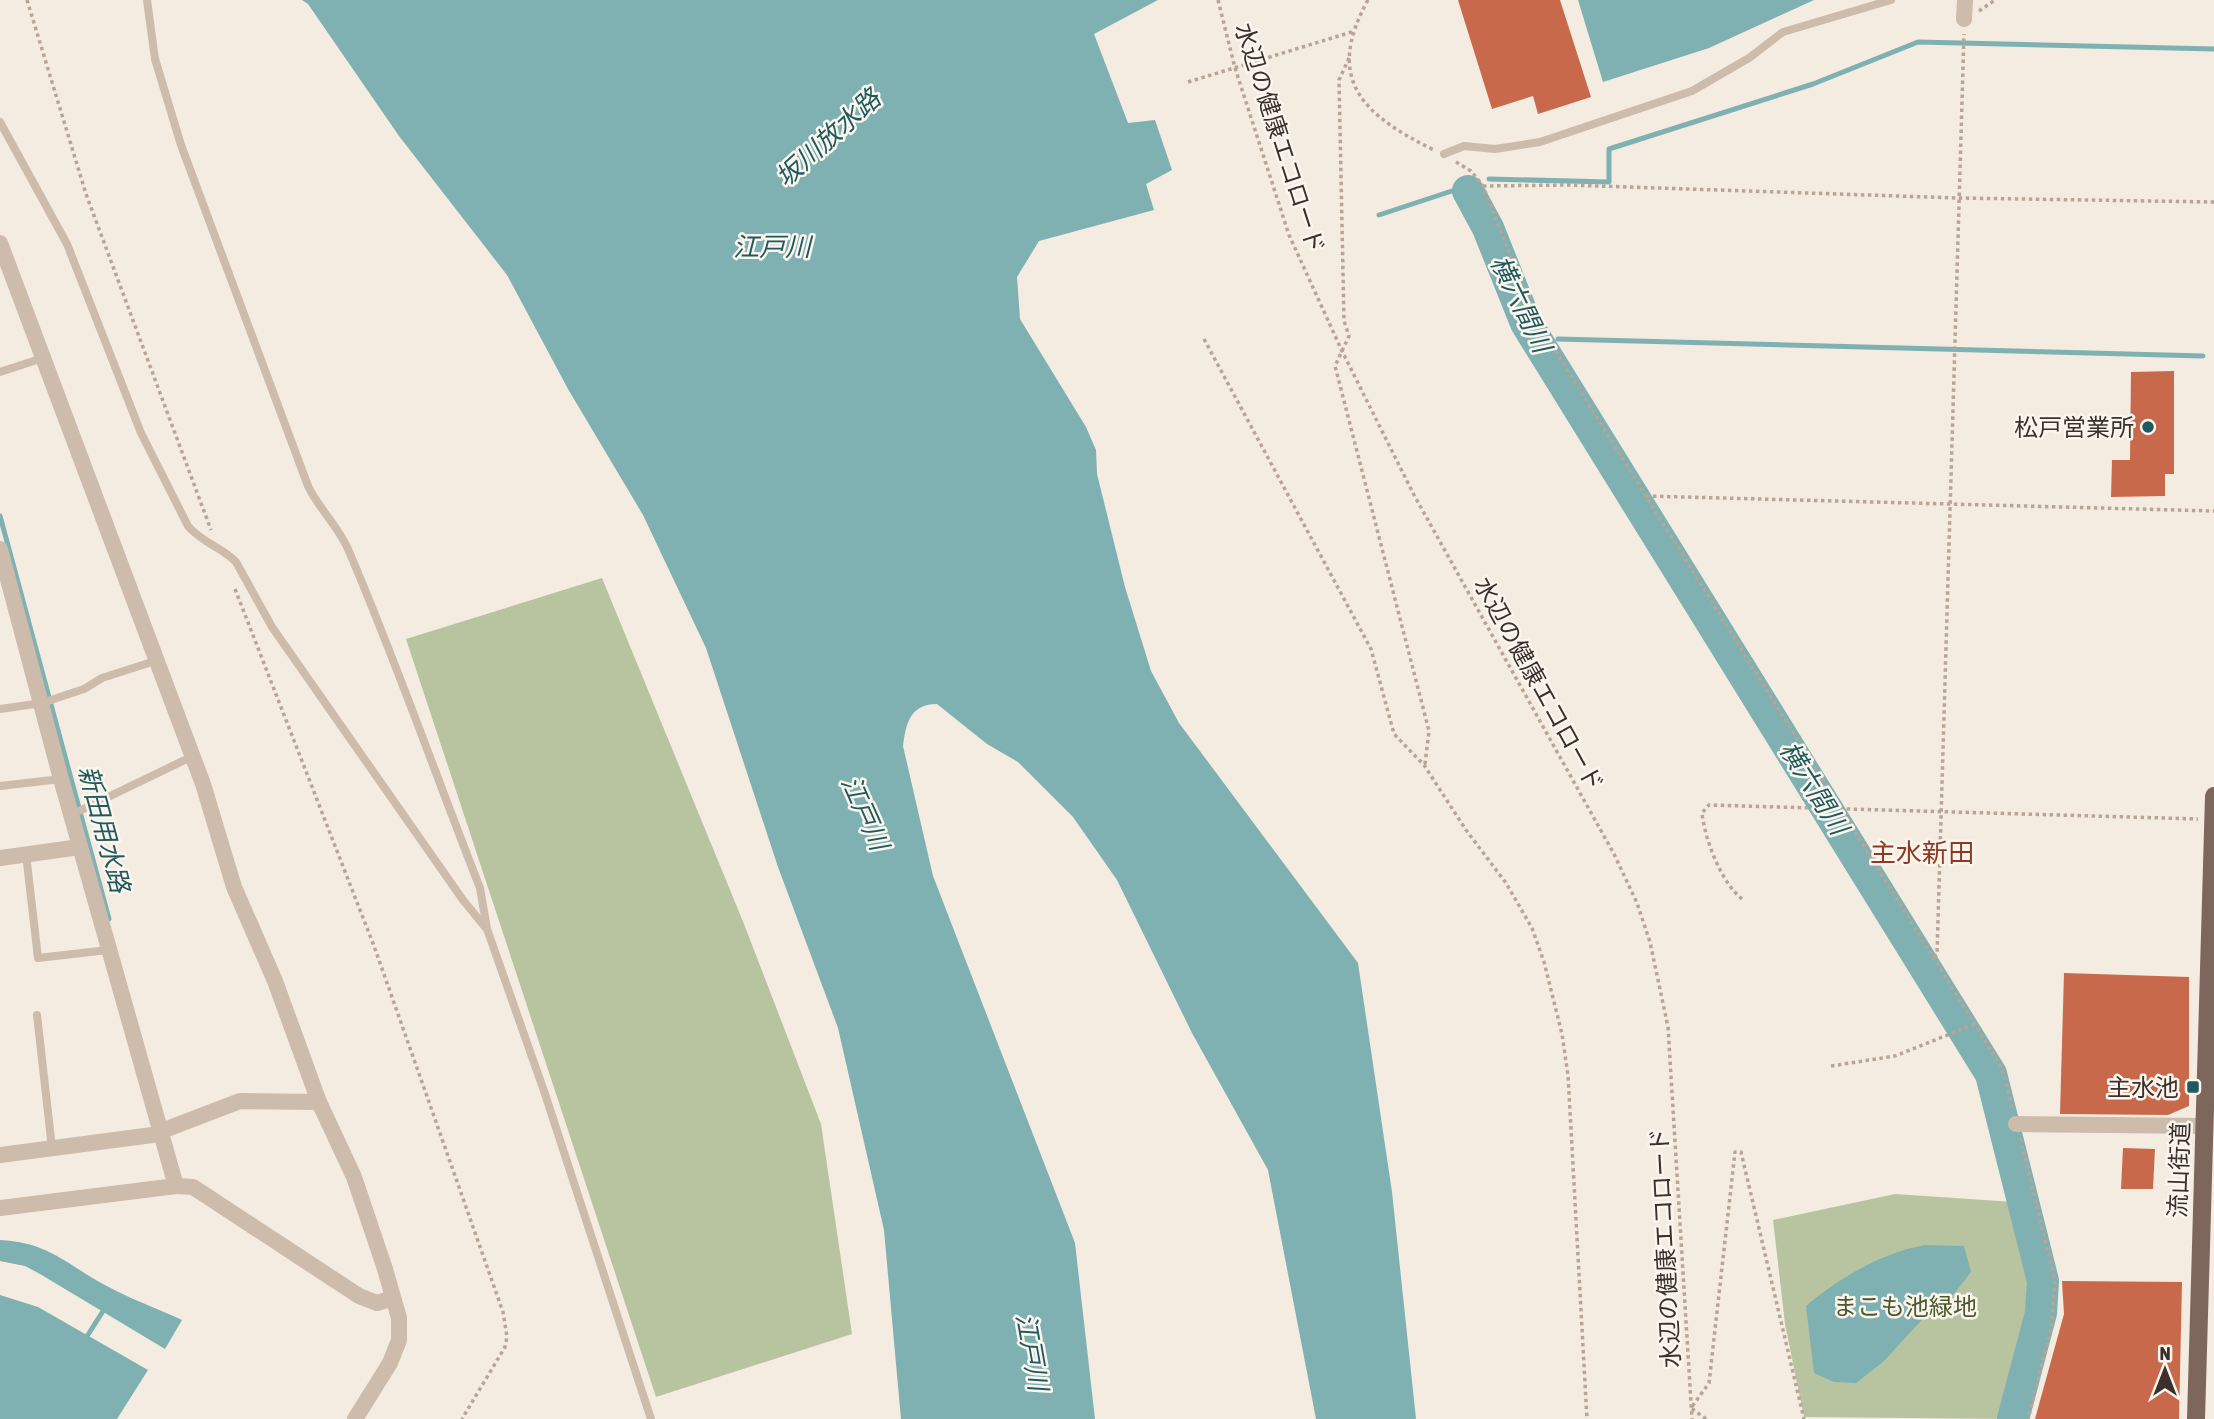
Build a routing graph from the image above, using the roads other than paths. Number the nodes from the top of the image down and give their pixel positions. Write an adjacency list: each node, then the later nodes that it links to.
1 (147, 0): 23 (lane)
2 (1891, 0): 6 (lane)
3 (1965, 0): 4 (street)
4 (1965, 19)
5 (0, 122): 23 (lane)
6 (1444, 154)
7 (0, 243): 8 (street)
8 (43, 358): 9 (lane); 11 (street)
9 (0, 372)
10 (1, 556): 12 (street)
11 (158, 660): 12 (lane); 14 (street)
12 (42, 703): 13 (lane); 15 (street)
13 (0, 709)
14 (193, 756): 18 (lane); 26 (street)
15 (61, 779): 16 (lane); 18 (street)
16 (0, 786)
17 (2214, 796): 19 (main road, 流山街道)
18 (71, 815): 20 (street)
19 (2214, 820): 28 (main road, 流山街道)
20 (80, 847): 21 (street); 24 (street)
21 (26, 854): 22 (street); 24 (lane)
22 (0, 858)
23 (487, 929): 36 (lane)
24 (108, 950): 29 (street)
25 (37, 1015): 30 (lane)
26 (319, 1102): 29 (street); 34 (street)
27 (2016, 1124): 28 (street)
28 (2208, 1132): 37 (main road, 流山街道)
29 (159, 1133): 30 (street); 32 (street)
30 (52, 1149): 31 (street)
31 (0, 1155)
32 (176, 1186): 33 (street); 34 (street)
33 (0, 1208)
34 (393, 1298): 35 (street)
35 (355, 1419)
36 (651, 1419)
37 (2196, 1419)

